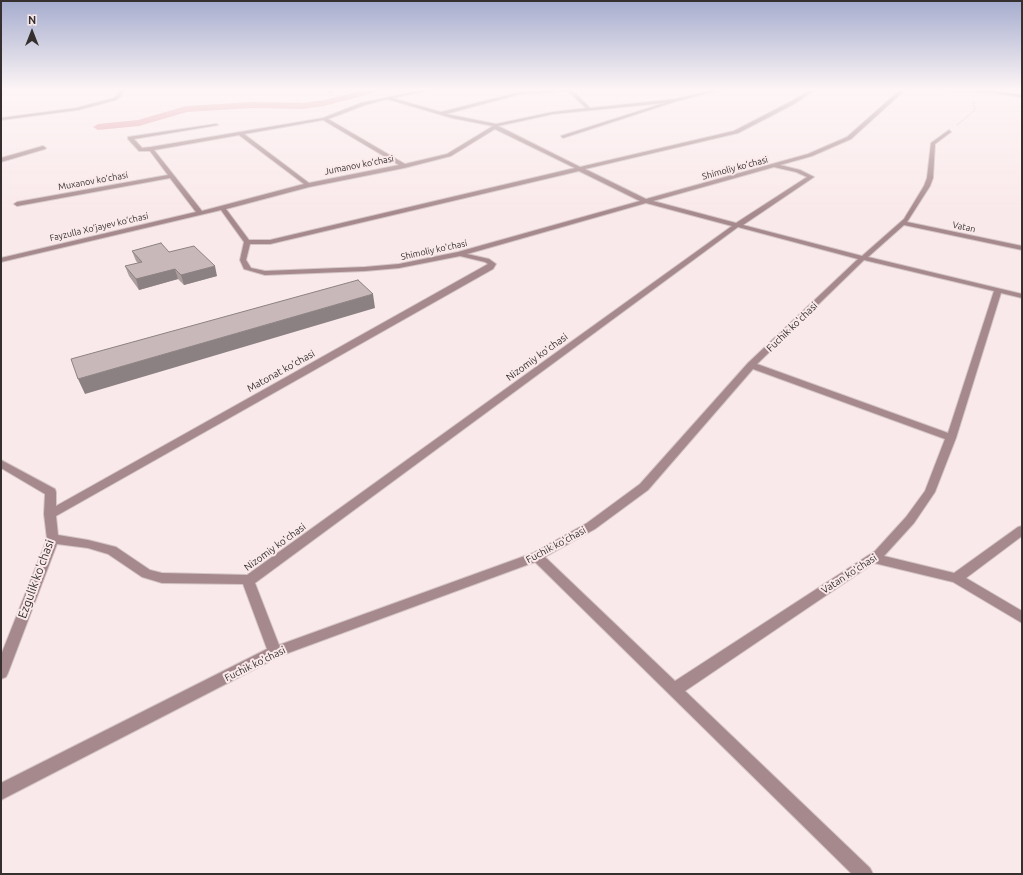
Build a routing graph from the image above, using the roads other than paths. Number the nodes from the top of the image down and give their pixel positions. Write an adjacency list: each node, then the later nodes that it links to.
1 (177, 131): 13 (street)
2 (259, 131): 10 (street)
3 (344, 131): 15 (street)
4 (488, 131): 15 (street, Jumanov ko‘chasi)
5 (506, 131): 17 (street)
6 (582, 131): 11 (street)
7 (738, 131): 17 (street)
8 (857, 131): 16 (street, Shimoliy ko‘chasi)
9 (949, 131): 24 (street, Fuchik ko'chasi)
10 (241, 134): 13 (street); 19 (street)
11 (563, 137)
12 (43, 148): 14 (street)
13 (151, 149): 18 (street)
14 (1, 160)
15 (404, 166): 19 (street, Jumanov ko‘chasi)
16 (774, 166): 20 (street, Shimoliy ko‘chasi); 25 (street, Nizomiy ko'chasi)
17 (579, 168): 20 (street); 26 (street)
18 (172, 176): 21 (street, Muxanov ko'chasi); 23 (street)
19 (308, 185): 22 (street, Jumanov ko‘chasi)
20 (645, 201): 25 (street); 28 (street, Shimoliy ko'chasi)
21 (17, 204)
22 (222, 208): 23 (street, Jumanov ko‘chasi); 26 (street)
23 (200, 213): 30 (street, Fayzulla Xo‘jayev ko‘chasi)
24 (902, 224): 27 (street, Vatan); 29 (street, Fuchik ko'chasi)
25 (736, 226): 29 (street); 42 (street, Nizomiy ko'chasi)
26 (246, 242): 28 (street, Shimoliy ko'chasi)
27 (1022, 248)
28 (459, 254): 36 (street, Matonat ko‘chasi)
29 (863, 258): 31 (street); 33 (street, Fuchik ko'chasi)
30 (1, 260)
31 (998, 290): 32 (street); 34 (street, Vatan ko'chasi)
32 (1022, 296)
33 (751, 365): 34 (street); 39 (street, Fuchik ko'chasi)
34 (951, 438): 40 (street, Vatan ko'chasi)
35 (1, 463): 36 (street, Ezgulik ko'chasi)
36 (50, 514): 38 (street, Ezgulik ko'chasi)
37 (1022, 530): 41 (street)
38 (53, 539): 42 (street); 45 (street, Ezgulik ko'chasi)
39 (537, 556): 44 (street, Fuchik ko'chasi); 46 (street)
40 (872, 558): 41 (street); 46 (street, Vatan ko'chasi)
41 (956, 578): 43 (street)
42 (248, 581): 44 (street)
43 (1022, 618)
44 (275, 652): 47 (street, Fuchik ko'chasi)
45 (1, 673)
46 (674, 690): 48 (street)
47 (1, 792)
48 (864, 874)

